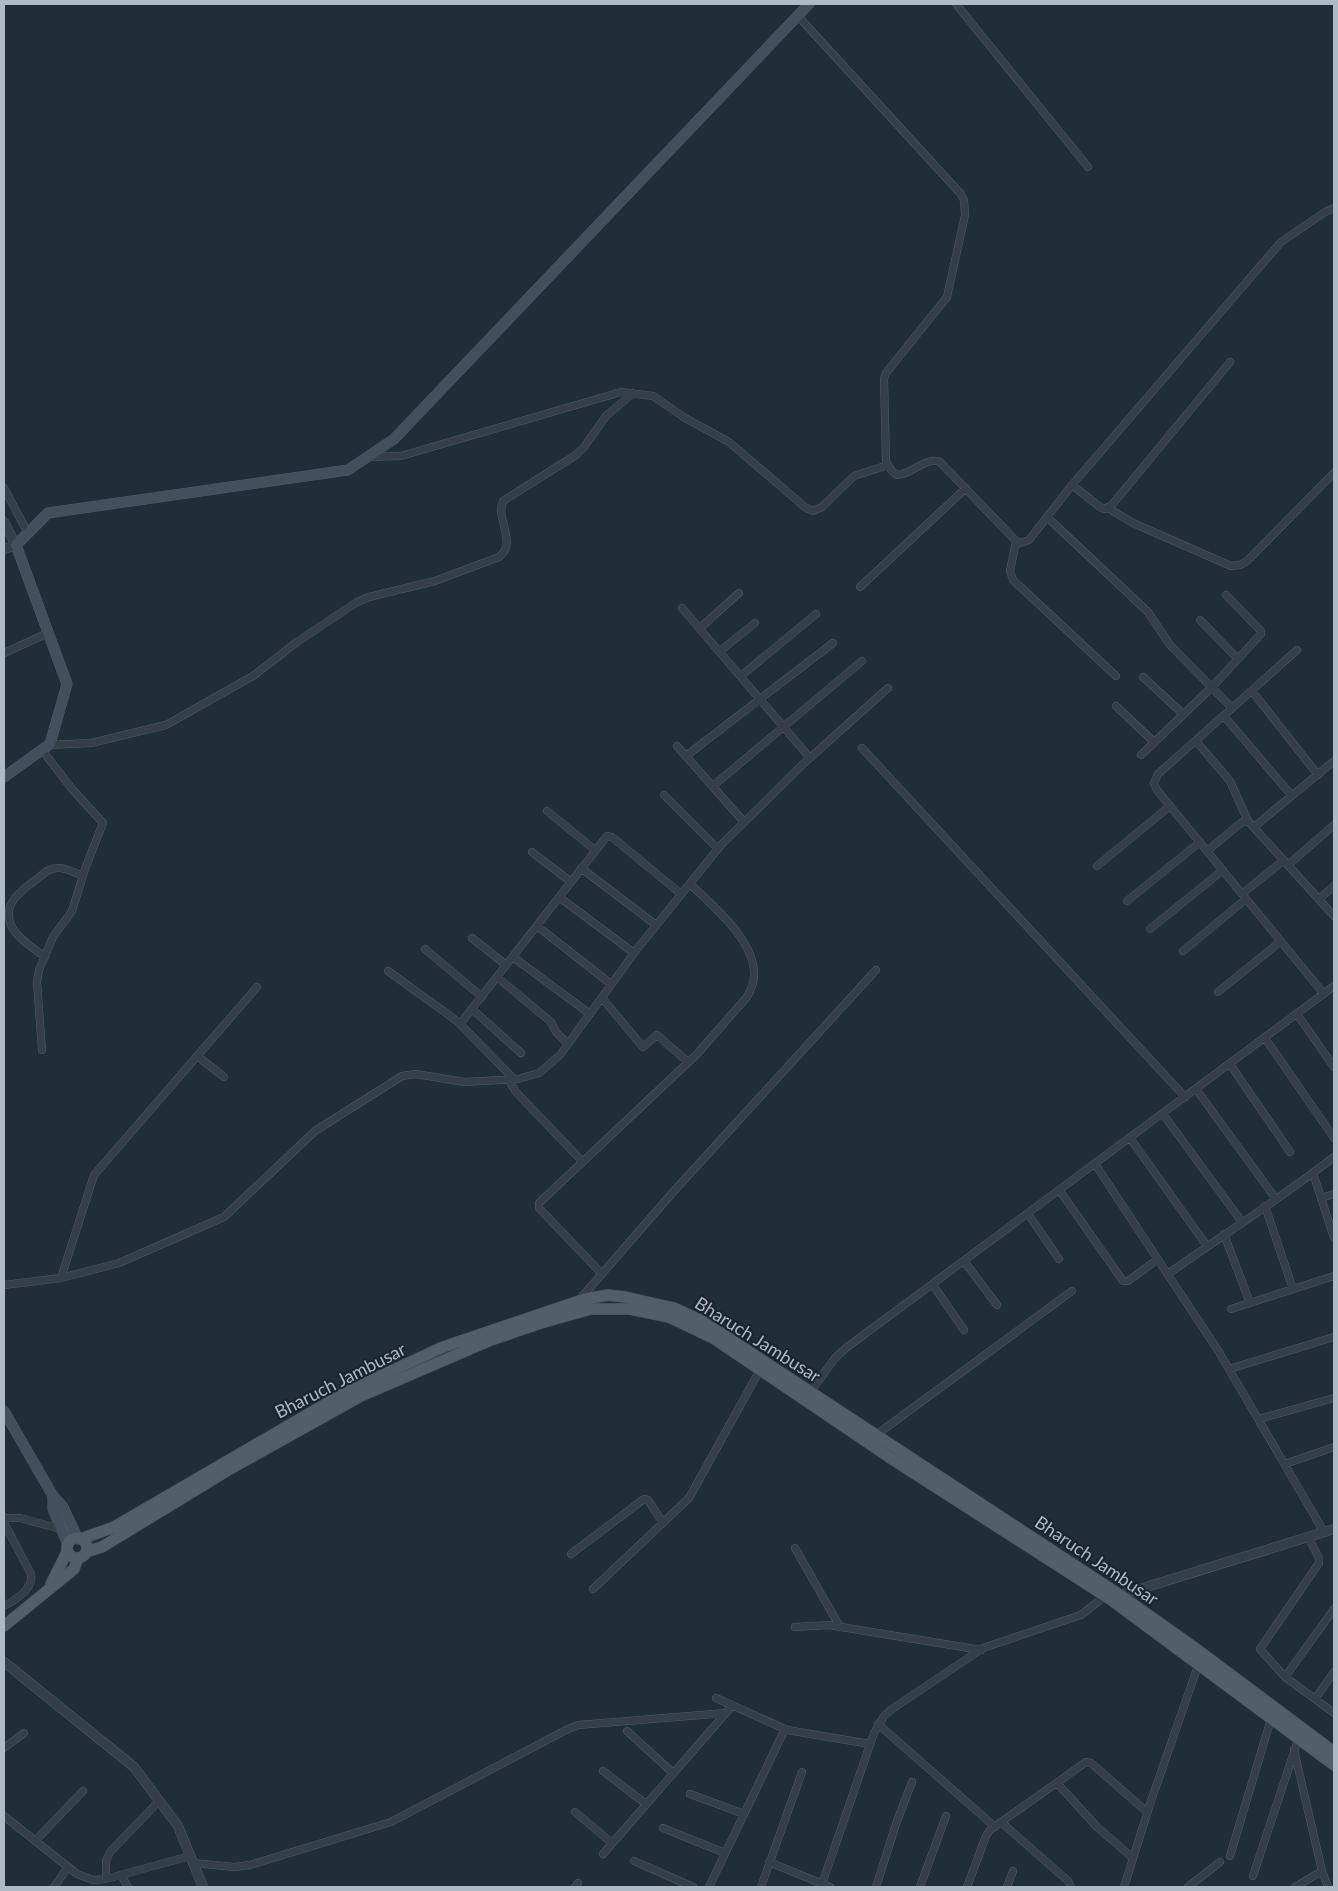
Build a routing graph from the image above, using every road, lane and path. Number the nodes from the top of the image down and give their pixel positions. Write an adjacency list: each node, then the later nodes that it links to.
1 (808, 4): 3 (main road)
2 (956, 4): 4 (street)
3 (797, 15): 8 (main road); 9 (street)
4 (1088, 167)
5 (1334, 208): 11 (street)
6 (1230, 362): 14 (street)
7 (633, 393): 8 (street); 9 (street); 51 (street)
8 (368, 457): 17 (main road)
9 (888, 465): 13 (street)
10 (1334, 473): 14 (street)
11 (1072, 485): 14 (street); 15 (street)
12 (4, 488): 17 (street)
13 (966, 488): 18 (street); 21 (street)
14 (1108, 508)
15 (1047, 517): 18 (street); 39 (street)
16 (4, 522): 19 (street)
17 (28, 533): 19 (main road)
18 (1016, 541): 37 (street)
19 (16, 545): 20 (street); 29 (main road)
20 (4, 550)
21 (860, 587)
22 (739, 593): 28 (street)
23 (1226, 595): 34 (street)
24 (682, 608): 28 (street)
25 (816, 614): 36 (street)
26 (1200, 620): 34 (street)
27 (755, 624): 32 (street)
28 (700, 628): 32 (street)
29 (48, 633): 33 (street); 51 (main road)
30 (833, 643): 42 (street)
31 (1297, 650): 41 (street)
32 (720, 651): 36 (street)
33 (4, 653)
34 (1238, 659): 39 (street)
35 (862, 661): 47 (street)
36 (741, 676): 42 (street)
37 (1116, 676)
38 (1143, 678): 45 (street)
39 (1212, 687): 44 (street); 45 (street)
40 (888, 688): 55 (street)
41 (1252, 691): 44 (street); 57 (street)
42 (760, 699): 47 (street); 54 (street)
43 (1116, 706): 49 (street)
44 (1232, 708): 46 (street)
45 (1183, 714): 49 (street)
46 (1224, 716): 48 (street); 61 (street)
47 (784, 727): 55 (street); 59 (street)
48 (1196, 740): 62 (street); 64 (street)
49 (1154, 742): 53 (street)
50 (677, 746): 54 (street)
51 (45, 748): 58 (main road); 77 (street)
52 (862, 748): 122 (street)
53 (1141, 755)
54 (686, 756): 59 (street)
55 (810, 758): 65 (street)
56 (1334, 762): 57 (street)
57 (1318, 775): 61 (street)
58 (4, 777)
59 (713, 786): 65 (street)
60 (664, 795): 69 (street)
61 (1292, 796): 67 (street)
62 (1170, 806): 68 (street); 74 (street)
63 (547, 811): 70 (street)
64 (1248, 821): 67 (street); 72 (street)
65 (744, 822): 69 (street)
66 (1334, 825): 73 (street)
67 (1254, 827): 73 (street)
68 (1200, 842): 72 (street); 85 (street)
69 (718, 849): 79 (street)
70 (595, 850): 75 (street); 81 (street)
71 (532, 852): 78 (street)
72 (1207, 852): 76 (street)
73 (1286, 862): 83 (street); 84 (street)
74 (1097, 866)
75 (581, 868): 78 (street); 87 (street)
76 (1223, 870): 83 (street); 89 (street)
77 (83, 876): 95 (street); 95 (street)
78 (570, 882): 82 (street)
79 (690, 884): 81 (street); 116 (street)
80 (1334, 886): 84 (street)
81 (681, 894): 87 (street)
82 (559, 897): 88 (street); 94 (street)
83 (1244, 897): 91 (street); 93 (street)
84 (1319, 899): 86 (street)
85 (1127, 901)
86 (1334, 916)
87 (656, 925): 94 (street)
88 (537, 926): 96 (street); 101 (street)
89 (1150, 929)
90 (472, 938): 97 (street)
91 (1281, 942): 103 (street); 104 (street)
92 (425, 949): 105 (street)
93 (1183, 951)
94 (634, 953): 101 (street)
95 (45, 957): 113 (street)
96 (512, 957): 97 (street); 108 (street)
97 (506, 965): 100 (street)
98 (876, 970): 144 (street)
99 (388, 971): 110 (street)
100 (497, 977): 105 (street); 112 (street)
101 (611, 984): 106 (street)
102 (257, 987): 115 (street)
103 (1218, 992)
104 (1331, 992): 109 (street)
105 (482, 997): 107 (street)
106 (602, 998): 108 (street); 116 (street)
107 (472, 1009): 110 (street); 114 (street)
108 (590, 1014): 112 (street)
109 (1297, 1014): 111 (street); 118 (street)
110 (460, 1024): 120 (street)
111 (1265, 1038): 117 (street); 125 (street)
112 (568, 1044): 120 (street)
113 (42, 1050)
114 (520, 1053)
115 (197, 1056): 119 (street); 146 (street)
116 (688, 1062): 128 (street)
117 (1230, 1064): 121 (street); 126 (street)
118 (1334, 1067)
119 (224, 1077)
120 (511, 1079): 128 (street); 146 (street)
121 (1196, 1089): 122 (street); 134 (street)
122 (1185, 1097): 123 (street)
123 (1163, 1114): 124 (street); 137 (street)
124 (1130, 1138): 129 (street); 140 (street)
125 (1334, 1138)
126 (1290, 1152)
127 (1334, 1157): 130 (street)
128 (582, 1161): 144 (street)
129 (1095, 1164): 131 (street); 142 (street)
130 (1313, 1173): 133 (street); 134 (street)
131 (1060, 1191): 136 (street); 142 (street)
132 (1334, 1194): 133 (street)
133 (1321, 1198): 139 (street)
134 (1276, 1199): 135 (street)
135 (1265, 1206): 137 (street); 150 (street)
136 (1028, 1214): 141 (street); 143 (street)
137 (1242, 1222): 138 (street)
138 (1224, 1234): 140 (street); 154 (street)
139 (1334, 1238)
140 (1207, 1246): 145 (street)
141 (1059, 1259)
142 (1158, 1259): 145 (street)
143 (964, 1261): 149 (street); 155 (street)
144 (602, 1274): 153 (street)
145 (1168, 1274): 161 (street)
146 (62, 1275): 148 (street)
147 (1334, 1276): 150 (street)
148 (4, 1285)
149 (933, 1285): 158 (street); 162 (street)
150 (1293, 1289): 154 (street)
151 (1072, 1292): 166 (street)
152 (598, 1295): 153 (main road, Bharuch Jambusar); 157 (main road); 160 (main road, Bharuch Jambusar)
153 (579, 1301): 178 (main road, Bharuch Jambusar)
154 (1250, 1302): 156 (street)
155 (997, 1305)
156 (1232, 1308)
157 (596, 1309): 160 (main road, Bharuch Jambusar); 181 (main road, Bharuch Jambusar)
158 (964, 1330)
159 (1334, 1336): 161 (street)
160 (762, 1365): 162 (main road, Bharuch Jambusar); 173 (street)
161 (1229, 1368): 165 (street)
162 (807, 1396): 166 (main road, Bharuch Jambusar); 170 (main road, Bharuch Jambusar)
163 (1334, 1398): 165 (street)
164 (4, 1411): 169 (main road)
165 (1259, 1420): 168 (street)
166 (876, 1436): 170 (main road, Bharuch Jambusar)
167 (1334, 1447): 168 (street)
168 (1285, 1464): 176 (street)
169 (53, 1496): 174 (main road); 178 (main road)
170 (988, 1514): 184 (main road, Bharuch Jambusar)
171 (4, 1518): 174 (street)
172 (4, 1523): 185 (street)
173 (663, 1523): 180 (street); 182 (street)
174 (61, 1529): 178 (main road)
175 (1334, 1529): 176 (street)
176 (1324, 1532): 177 (street)
177 (1308, 1537): 184 (street); 195 (street)
178 (73, 1544): 181 (main road); 181 (main road); 183 (main road)
179 (795, 1548): 188 (street)
180 (571, 1554)
181 (82, 1555): 183 (main road)
182 (593, 1589)
183 (47, 1591): 187 (main road)
184 (1112, 1596): 190 (street); 191 (main road, Bharuch Jambusar); 193 (main road, Bharuch Jambusar)
185 (4, 1606)
186 (1334, 1609): 195 (street)
187 (4, 1626)
188 (840, 1626): 189 (street); 190 (street)
189 (795, 1627)
190 (981, 1650): 202 (street)
191 (1204, 1655): 193 (street); 206 (main road, Bharuch Jambusar)
192 (4, 1662): 218 (street)
193 (1198, 1666): 201 (main road, Bharuch Jambusar); 221 (street)
194 (1334, 1672): 197 (street)
195 (1285, 1677): 197 (street)
196 (716, 1698): 198 (street)
197 (1315, 1699): 200 (street)
198 (732, 1706): 199 (street); 203 (street)
199 (726, 1713): 213 (street); 233 (street)
200 (1334, 1713)
201 (1271, 1719): 206 (main road, Bharuch Jambusar); 231 (street)
202 (878, 1724): 207 (street); 225 (street)
203 (785, 1729): 207 (street); 222 (street)
204 (627, 1731): 213 (street)
205 (24, 1733): 208 (street)
206 (1298, 1739): 209 (main road, Bharuch Jambusar); 210 (main road, Bharuch Jambusar); 239 (street); 241 (street)
207 (870, 1744): 243 (street)
208 (4, 1748)
209 (1334, 1752)
210 (1334, 1766)
211 (603, 1771): 219 (street)
212 (802, 1772): 235 (street)
213 (673, 1773): 219 (street)
214 (912, 1782): 250 (street)
215 (1057, 1783): 221 (street); 225 (street); 232 (street)
216 (83, 1791): 227 (street)
217 (690, 1794): 222 (street)
218 (159, 1801): 233 (street); 242 (street)
219 (646, 1804): 228 (street)
220 (575, 1812): 228 (street)
221 (1147, 1812): 232 (street)
222 (744, 1814): 229 (street)
223 (4, 1816): 227 (street)
224 (946, 1816): 251 (street)
225 (998, 1824): 252 (street); 254 (street)
226 (663, 1828): 229 (street)
227 (35, 1841): 237 (street)
228 (612, 1843): 230 (street)
229 (725, 1853): 248 (street)
230 (603, 1854)
231 (1230, 1856)
232 (1133, 1858): 255 (street)
233 (191, 1859): 240 (street); 246 (street)
234 (634, 1861): 247 (street)
235 (769, 1862): 243 (street); 249 (street)
236 (1220, 1862): 256 (street)
237 (68, 1867): 242 (street); 244 (street)
238 (1013, 1871): 253 (street)
239 (1322, 1871): 257 (street); 258 (street)
240 (121, 1875): 242 (street); 245 (street)
241 (1252, 1876)
242 (106, 1879)
243 (825, 1886)
244 (54, 1887)
245 (128, 1887)
246 (203, 1887)
247 (693, 1887)
248 (709, 1887)
249 (761, 1887)
250 (876, 1887)
251 (920, 1887)
252 (967, 1887)
253 (1007, 1887)
254 (1071, 1887)
255 (1124, 1887)
256 (1188, 1887)
257 (1295, 1887)
258 (1328, 1887)

